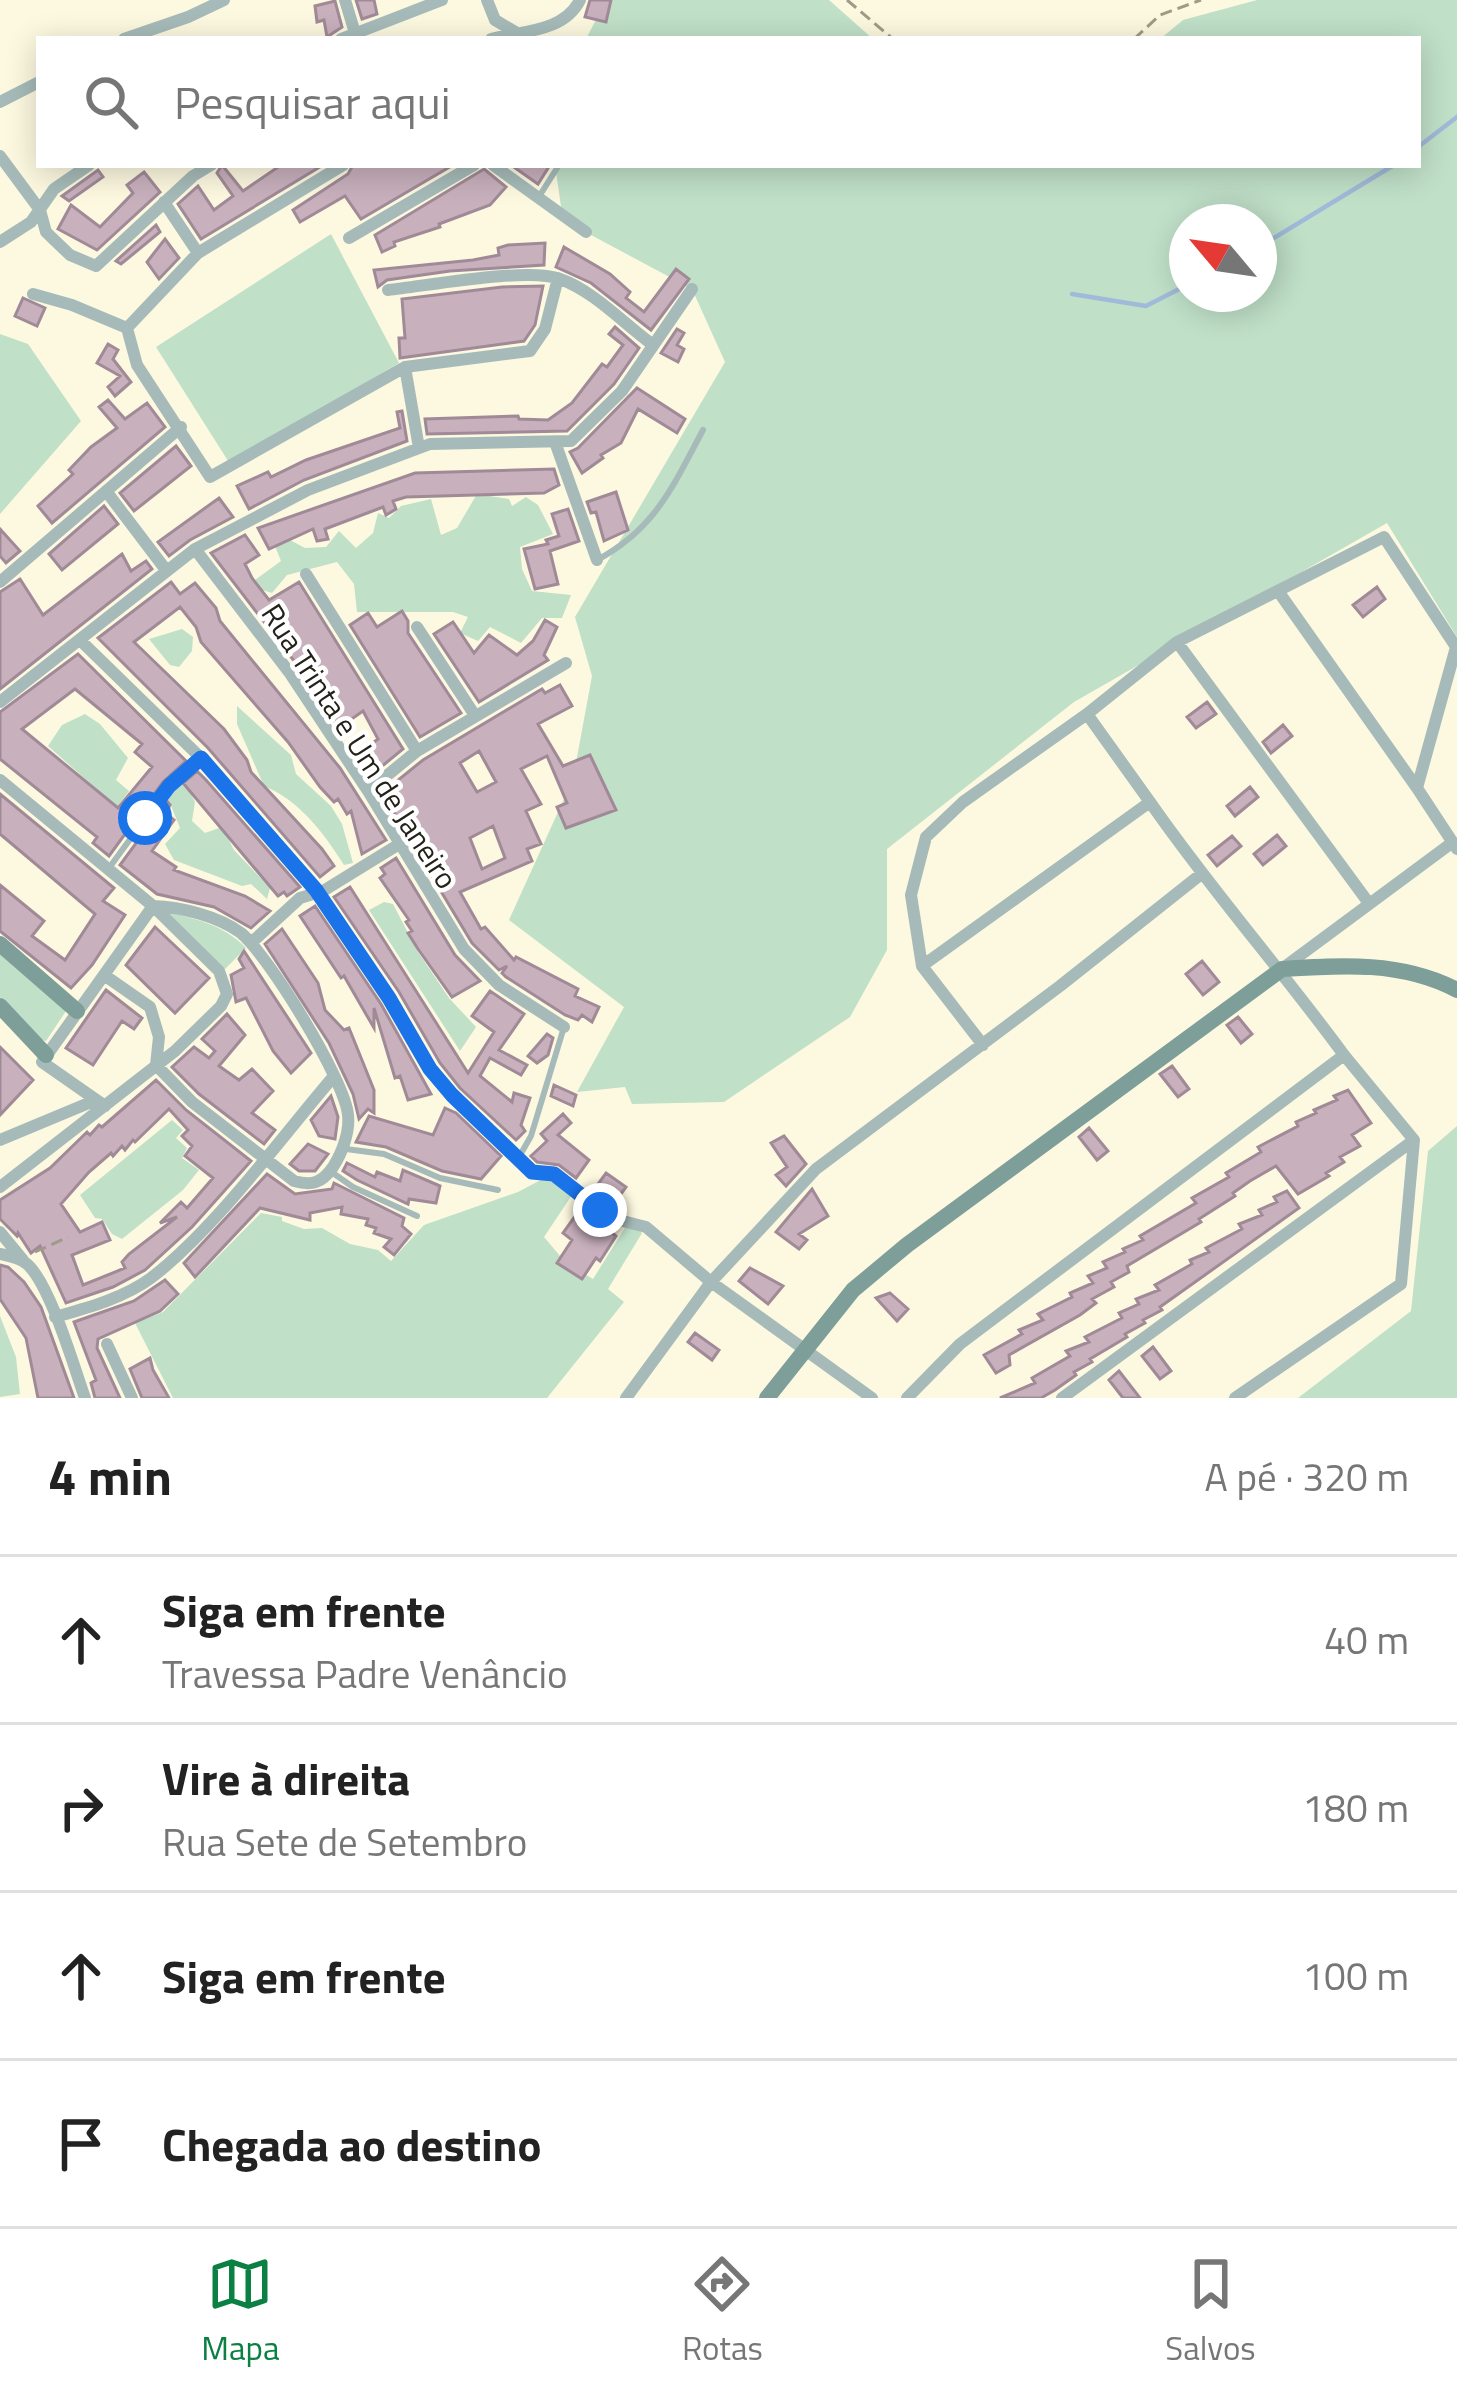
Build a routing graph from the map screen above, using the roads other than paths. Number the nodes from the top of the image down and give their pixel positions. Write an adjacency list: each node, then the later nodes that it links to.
1 (224, 0): 8 (street)
2 (345, 0): 7 (street)
3 (442, 0): 6 (street)
4 (488, 0): 10 (street)
5 (580, 0): 10 (street)
6 (416, 4): 7 (street)
7 (356, 33): 9 (street)
8 (133, 36)
9 (348, 36)
10 (519, 36)
11 (36, 84): 12 (street)
12 (0, 102)
13 (0, 156): 22 (street)
14 (85, 168): 22 (street)
15 (338, 168): 26 (street)
16 (469, 168): 24 (street)
17 (497, 168): 20 (street)
18 (558, 168): 20 (lane)
19 (190, 170): 21 (street)
20 (538, 198): 23 (street)
21 (164, 202): 22 (street); 26 (street)
22 (40, 210): 25 (street)
23 (586, 232)
24 (349, 238)
25 (0, 242)
26 (198, 254): 31 (street)
27 (558, 278): 29 (street); 32 (street); 33 (street)
28 (692, 289): 32 (street)
29 (388, 290)
30 (33, 294): 31 (street)
31 (127, 328): 34 (street)
32 (653, 345): 36 (street)
33 (405, 367): 34 (street); 37 (street)
34 (181, 427): 38 (street)
35 (703, 430): 40 (lane)
36 (555, 442): 37 (street); 40 (street)
37 (418, 448): 39 (street)
38 (106, 491): 41 (street); 43 (street)
39 (195, 549): 41 (street); 57 (street, Rua Trinta e Um de Janeiro)
40 (597, 560)
41 (166, 570): 46 (street)
42 (306, 574): 53 (street)
43 (0, 582)
44 (1278, 591): 47 (street); 48 (street); 56 (street)
45 (418, 627): 51 (street)
46 (81, 641): 50 (street); 54 (street)
47 (1177, 642): 52 (street); 64 (street)
48 (1456, 648): 56 (street)
49 (566, 663): 51 (street)
50 (0, 702)
51 (474, 714): 53 (street)
52 (1087, 714): 58 (street); 68 (street)
53 (417, 751): 57 (street)
54 (201, 758): 61 (lane); 63 (street)
55 (0, 781): 61 (street)
56 (1418, 788): 60 (street)
57 (368, 791): 59 (street, Rua Trinta e Um de Janeiro)
58 (1150, 802): 62 (street); 68 (street)
59 (401, 843): 63 (street); 74 (street, Rua Trinta e Um de Janeiro)
60 (1455, 846): 64 (street)
61 (109, 868): 65 (street)
62 (1200, 874): 69 (street); 75 (street)
63 (316, 890): 67 (street); 84 (street)
64 (1368, 902): 69 (street)
65 (153, 906): 67 (street); 70 (street); 78 (street)
66 (0, 944): 73 (street)
67 (251, 944): 79 (street)
68 (922, 966): 75 (street)
69 (1282, 969): 71 (street); 77 (street); 96 (street)
70 (104, 975): 73 (street); 78 (street)
71 (1457, 990)
72 (0, 1006): 76 (street)
73 (77, 1011): 76 (street)
74 (564, 1027): 84 (lane)
75 (983, 1045): 93 (street)
76 (46, 1055): 80 (street)
77 (1344, 1055): 82 (street); 102 (street)
78 (156, 1065): 80 (street); 85 (street)
79 (334, 1076): 83 (street); 85 (street)
80 (100, 1103): 81 (street); 87 (street)
81 (0, 1140)
82 (1414, 1140): 103 (street); 104 (street)
83 (342, 1148): 86 (street); 88 (lane)
84 (519, 1157): 93 (street)
85 (262, 1160): 86 (street); 94 (street)
86 (330, 1171): 89 (lane)
87 (0, 1187)
88 (498, 1190)
89 (417, 1216)
90 (0, 1232): 92 (street)
91 (0, 1254): 92 (street)
92 (24, 1261): 94 (street)
93 (711, 1282): 96 (street); 99 (street)
94 (55, 1317): 97 (street)
95 (107, 1344): 98 (street)
96 (805, 1348): 100 (street); 101 (street)
97 (85, 1398)
98 (132, 1398)
99 (626, 1398)
100 (767, 1398)
101 (872, 1398)
102 (907, 1398)
103 (1062, 1398)
104 (1235, 1398)

